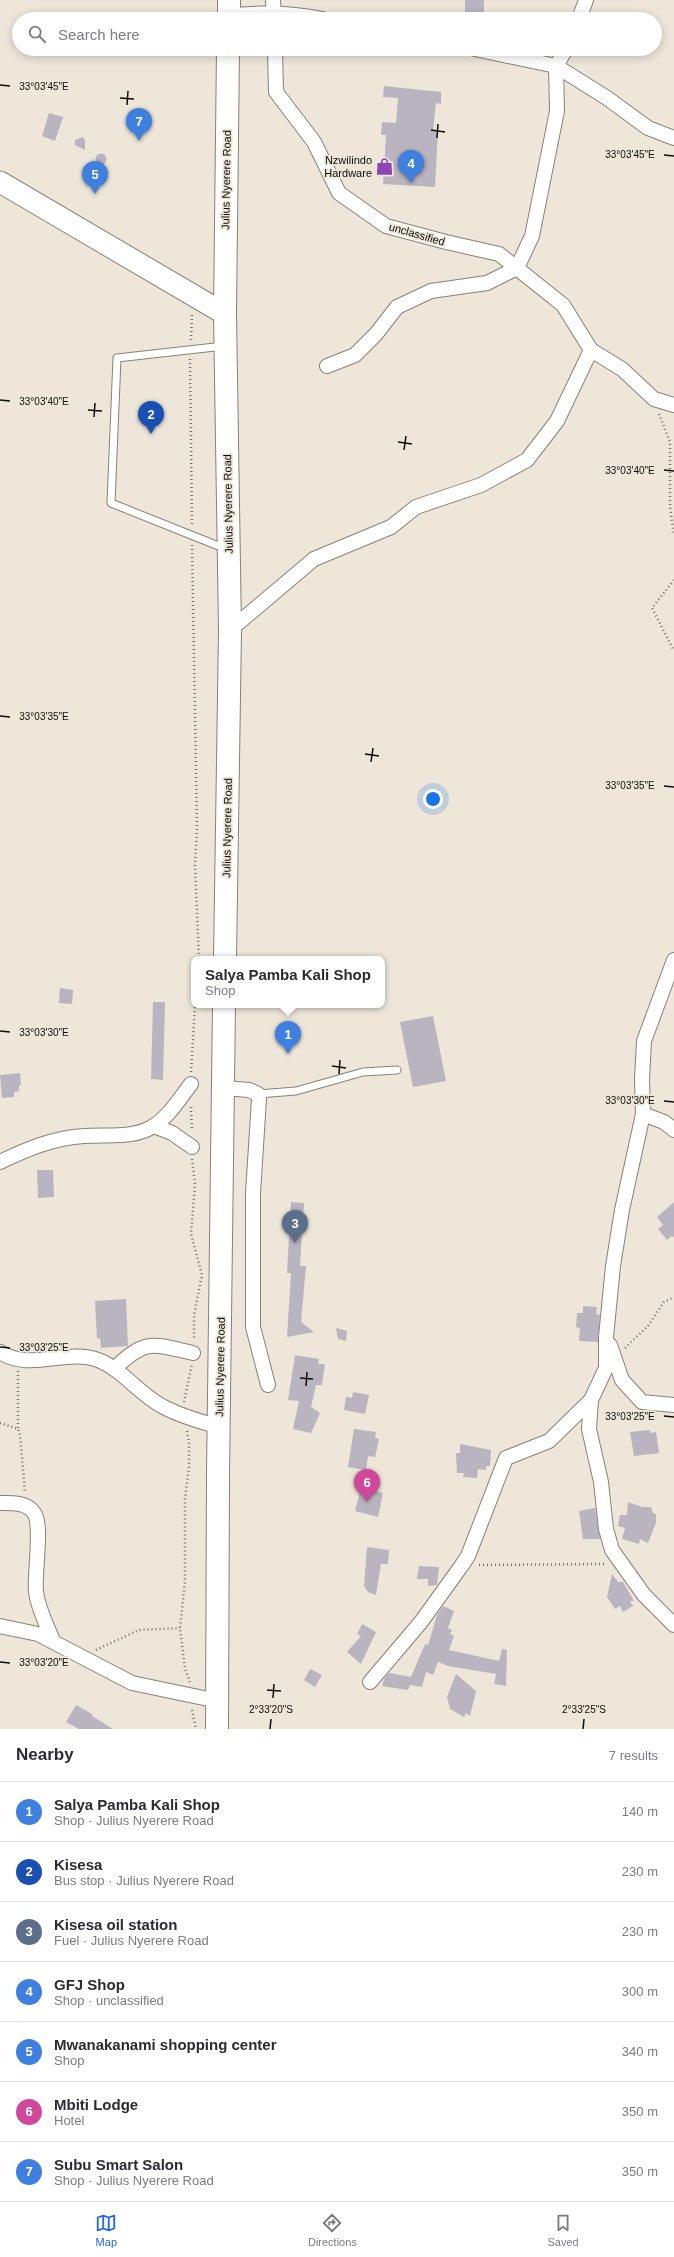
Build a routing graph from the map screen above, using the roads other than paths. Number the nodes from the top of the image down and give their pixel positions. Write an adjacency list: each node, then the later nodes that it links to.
1 (586, 0): 2 (street)
2 (581, 12)
3 (228, 56): 11 (highway, Julius Nyerere Road)
4 (275, 56): 10 (street, unclassified)
5 (508, 56): 7 (street)
6 (562, 56): 7 (street)
7 (556, 66): 8 (street); 10 (street)
8 (674, 138)
9 (0, 182): 11 (street)
10 (517, 268): 13 (street, unclassified); 14 (street)
11 (224, 314): 12 (highway, Julius Nyerere Road)
12 (225, 346): 16 (highway, Julius Nyerere Road); 16 (lane)
13 (591, 350): 15 (street); 17 (street)
14 (326, 366)
15 (674, 405)
16 (228, 549): 17 (highway, Julius Nyerere Road)
17 (230, 630): 18 (highway, Julius Nyerere Road)
18 (225, 956)
19 (674, 960): 25 (street)
20 (224, 1008): 23 (highway, Julius Nyerere Road)
21 (397, 1070): 24 (lane)
22 (191, 1084): 26 (street)
23 (224, 1088): 24 (street); 37 (highway, Julius Nyerere Road)
24 (258, 1094): 34 (street)
25 (643, 1114): 27 (street); 30 (street)
26 (154, 1126): 28 (street); 29 (street)
27 (674, 1130)
28 (192, 1147)
29 (0, 1162)
30 (606, 1337): 35 (street); 36 (street)
31 (0, 1352): 33 (street)
32 (193, 1353): 33 (street)
33 (114, 1369): 37 (street)
34 (268, 1385)
35 (591, 1400): 39 (street); 42 (street)
36 (674, 1405)
37 (219, 1427): 43 (highway, Julius Nyerere Road)
38 (0, 1503): 41 (street)
39 (674, 1625)
40 (0, 1626): 41 (street)
41 (54, 1641): 43 (street)
42 (370, 1682)
43 (218, 1701): 44 (highway, Julius Nyerere Road)
44 (218, 1729)

